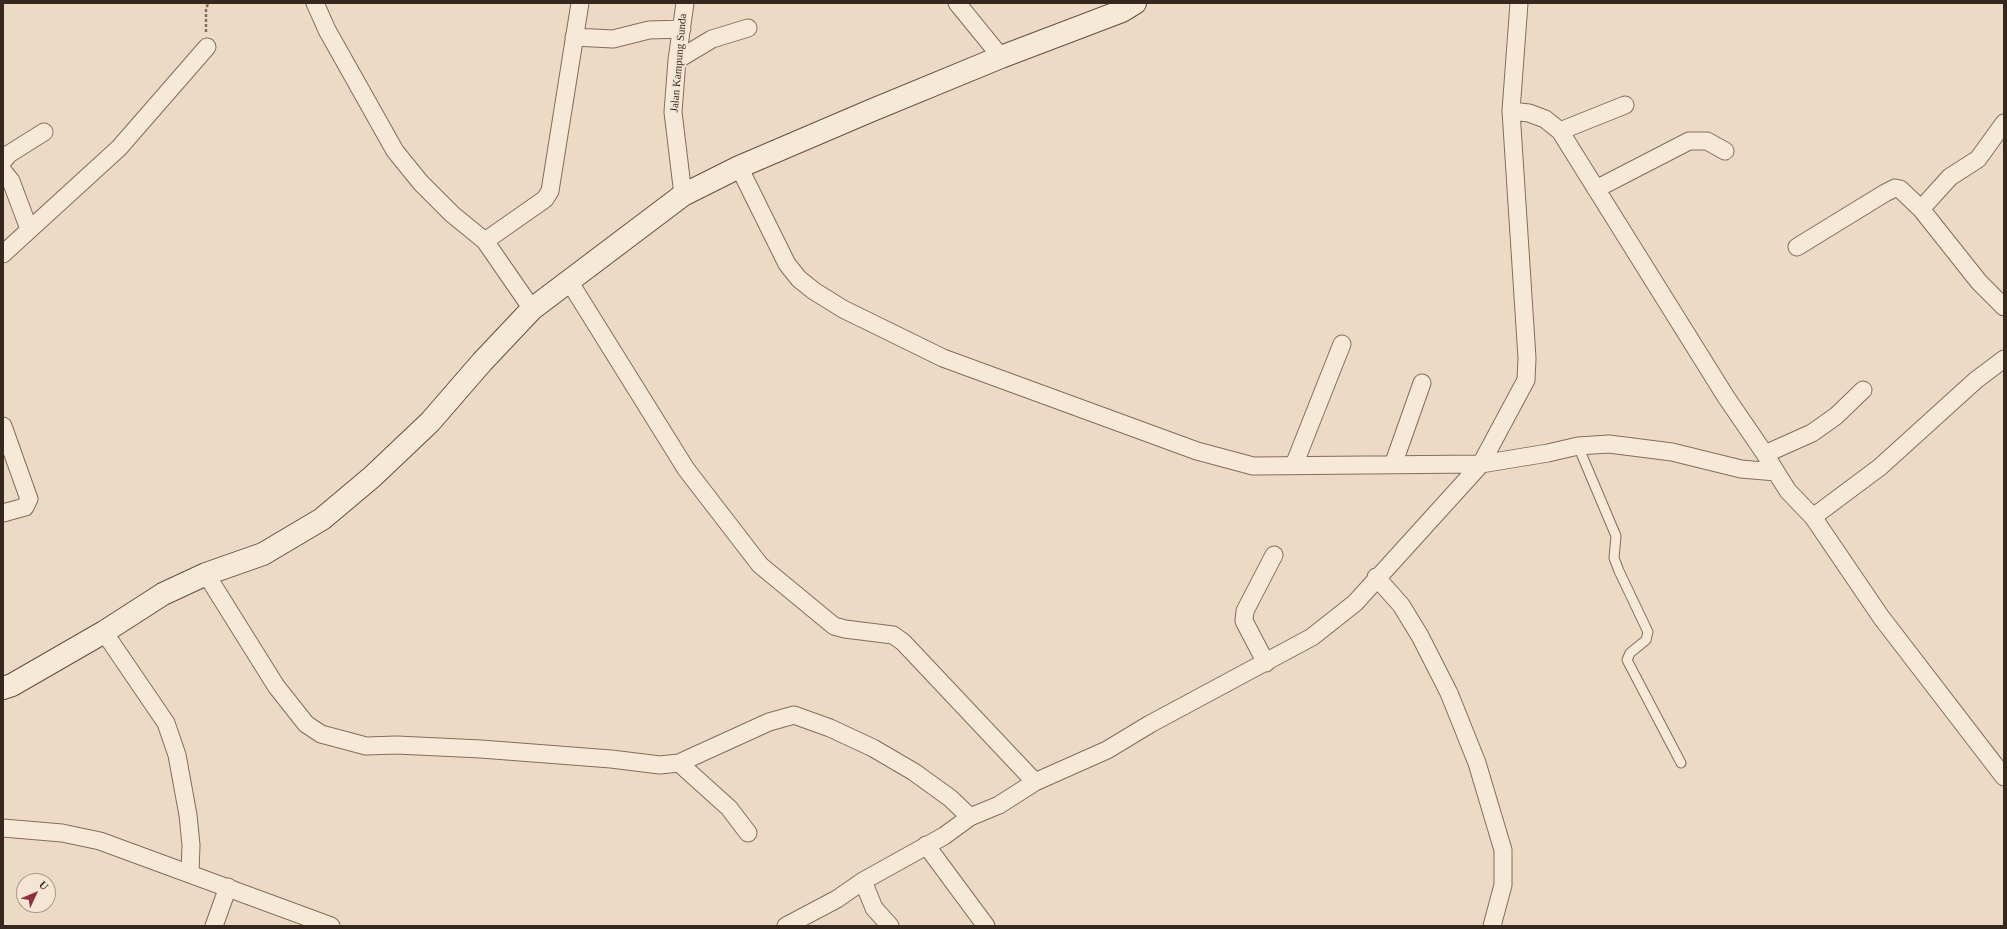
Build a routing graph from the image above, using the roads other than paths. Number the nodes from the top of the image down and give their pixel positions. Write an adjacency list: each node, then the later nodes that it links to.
1 (315, 3): 26 (street)
2 (580, 3): 9 (street)
3 (685, 3): 8 (street, Jalan Kampung Sunda)
4 (957, 3): 11 (street)
5 (1135, 3): 11 (street)
6 (1519, 3): 14 (street)
7 (748, 28): 12 (street)
8 (682, 29): 9 (street); 12 (street, Jalan Kampung Sunda)
9 (574, 37): 26 (street)
10 (207, 48): 25 (street)
11 (1001, 57): 20 (street)
12 (677, 60): 23 (street, Jalan Kampung Sunda)
13 (1625, 105): 16 (street)
14 (1511, 111): 16 (street); 39 (street)
15 (2004, 123): 24 (street)
16 (1560, 131): 22 (street)
17 (44, 132): 19 (street)
18 (1725, 151): 22 (street)
19 (3, 161)
20 (739, 167): 23 (street); 40 (street)
21 (3, 170): 25 (street)
22 (1596, 188): 38 (street)
23 (683, 195): 29 (street)
24 (1921, 209): 27 (street); 30 (street)
25 (29, 229): 28 (street)
26 (485, 241): 31 (street)
27 (1797, 247)
28 (3, 254)
29 (569, 281): 31 (street); 54 (street)
30 (2004, 307)
31 (532, 310): 46 (street)
32 (1342, 344): 40 (street)
33 (2004, 359): 44 (street)
34 (1422, 383): 41 (street)
35 (1863, 390): 38 (street)
36 (3, 426): 43 (street)
37 (1578, 446): 39 (street); 42 (street); 52 (lane)
38 (1765, 454): 42 (street)
39 (1481, 464): 41 (street); 47 (street)
40 (1294, 465): 41 (street)
41 (1393, 465)
42 (1776, 472): 44 (street)
43 (3, 513)
44 (1813, 517): 53 (street)
45 (1274, 555): 49 (street)
46 (206, 574): 48 (street); 51 (street)
47 (1376, 577): 49 (street); 67 (street)
48 (104, 632): 50 (street); 59 (street)
49 (1266, 663): 54 (street)
50 (3, 688)
51 (679, 763): 55 (street); 57 (street)
52 (1681, 763)
53 (2004, 777)
54 (1035, 782): 55 (street)
55 (970, 817): 58 (street)
56 (3, 828): 59 (street)
57 (748, 833)
58 (926, 845): 60 (street); 66 (street)
59 (190, 873): 61 (street)
60 (863, 881): 64 (street); 65 (street)
61 (228, 888): 62 (street); 63 (street)
62 (214, 926)
63 (331, 926)
64 (786, 926)
65 (890, 926)
66 (986, 926)
67 (1492, 926)

